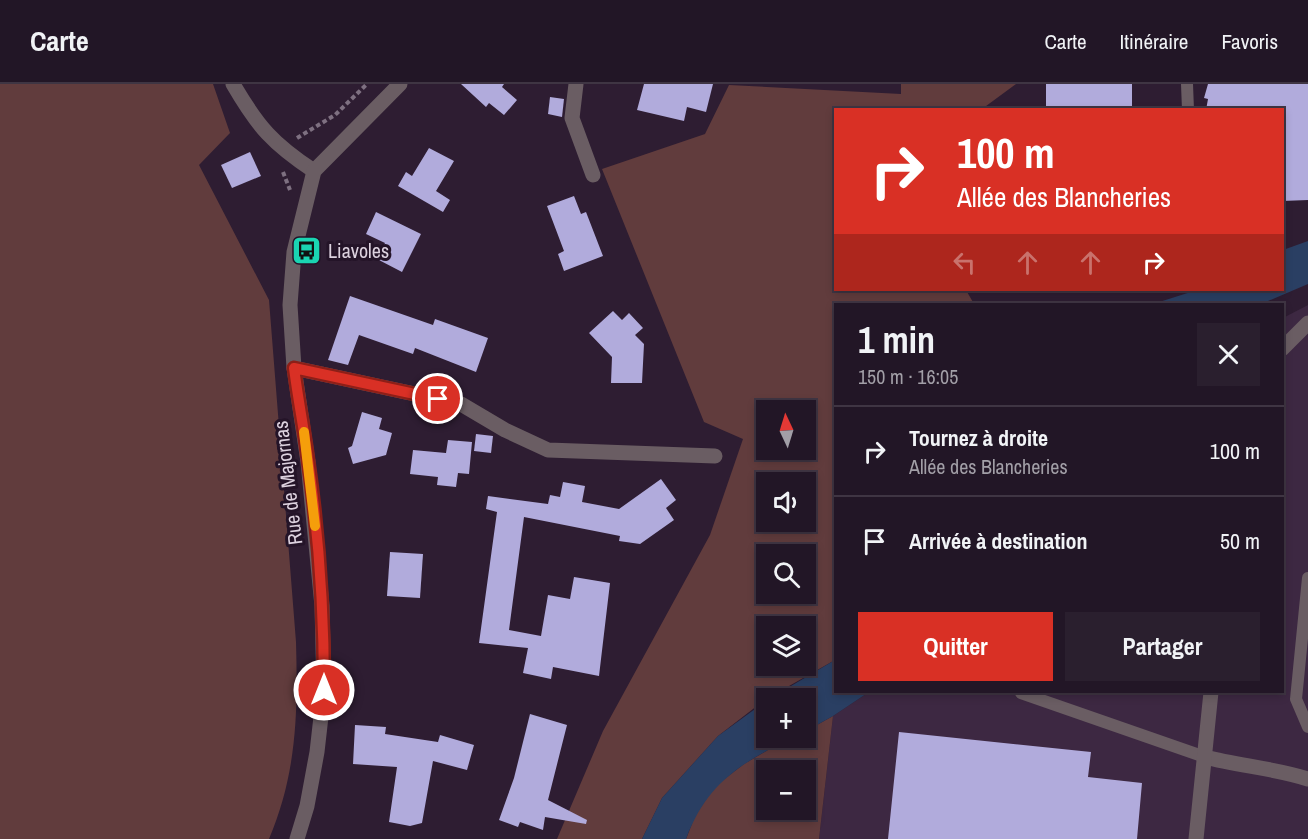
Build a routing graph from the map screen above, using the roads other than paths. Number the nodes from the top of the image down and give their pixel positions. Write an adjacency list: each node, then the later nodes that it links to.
1 (233, 84): 6 (street)
2 (400, 84): 6 (street)
3 (576, 84): 7 (street)
4 (1187, 84): 5 (lane)
5 (1188, 108)
6 (314, 171): 10 (street, Rue de Majornas)
7 (593, 175)
8 (1308, 323): 9 (street)
9 (1284, 348)
10 (294, 368): 11 (street); 18 (street, Rue de Majornas)
11 (715, 456)
12 (1308, 578): 15 (lane)
13 (1021, 693): 16 (lane)
14 (1211, 693): 16 (street)
15 (1308, 728)
16 (1205, 757): 17 (street); 19 (street)
17 (1308, 779)
18 (297, 839)
19 (1196, 839)

